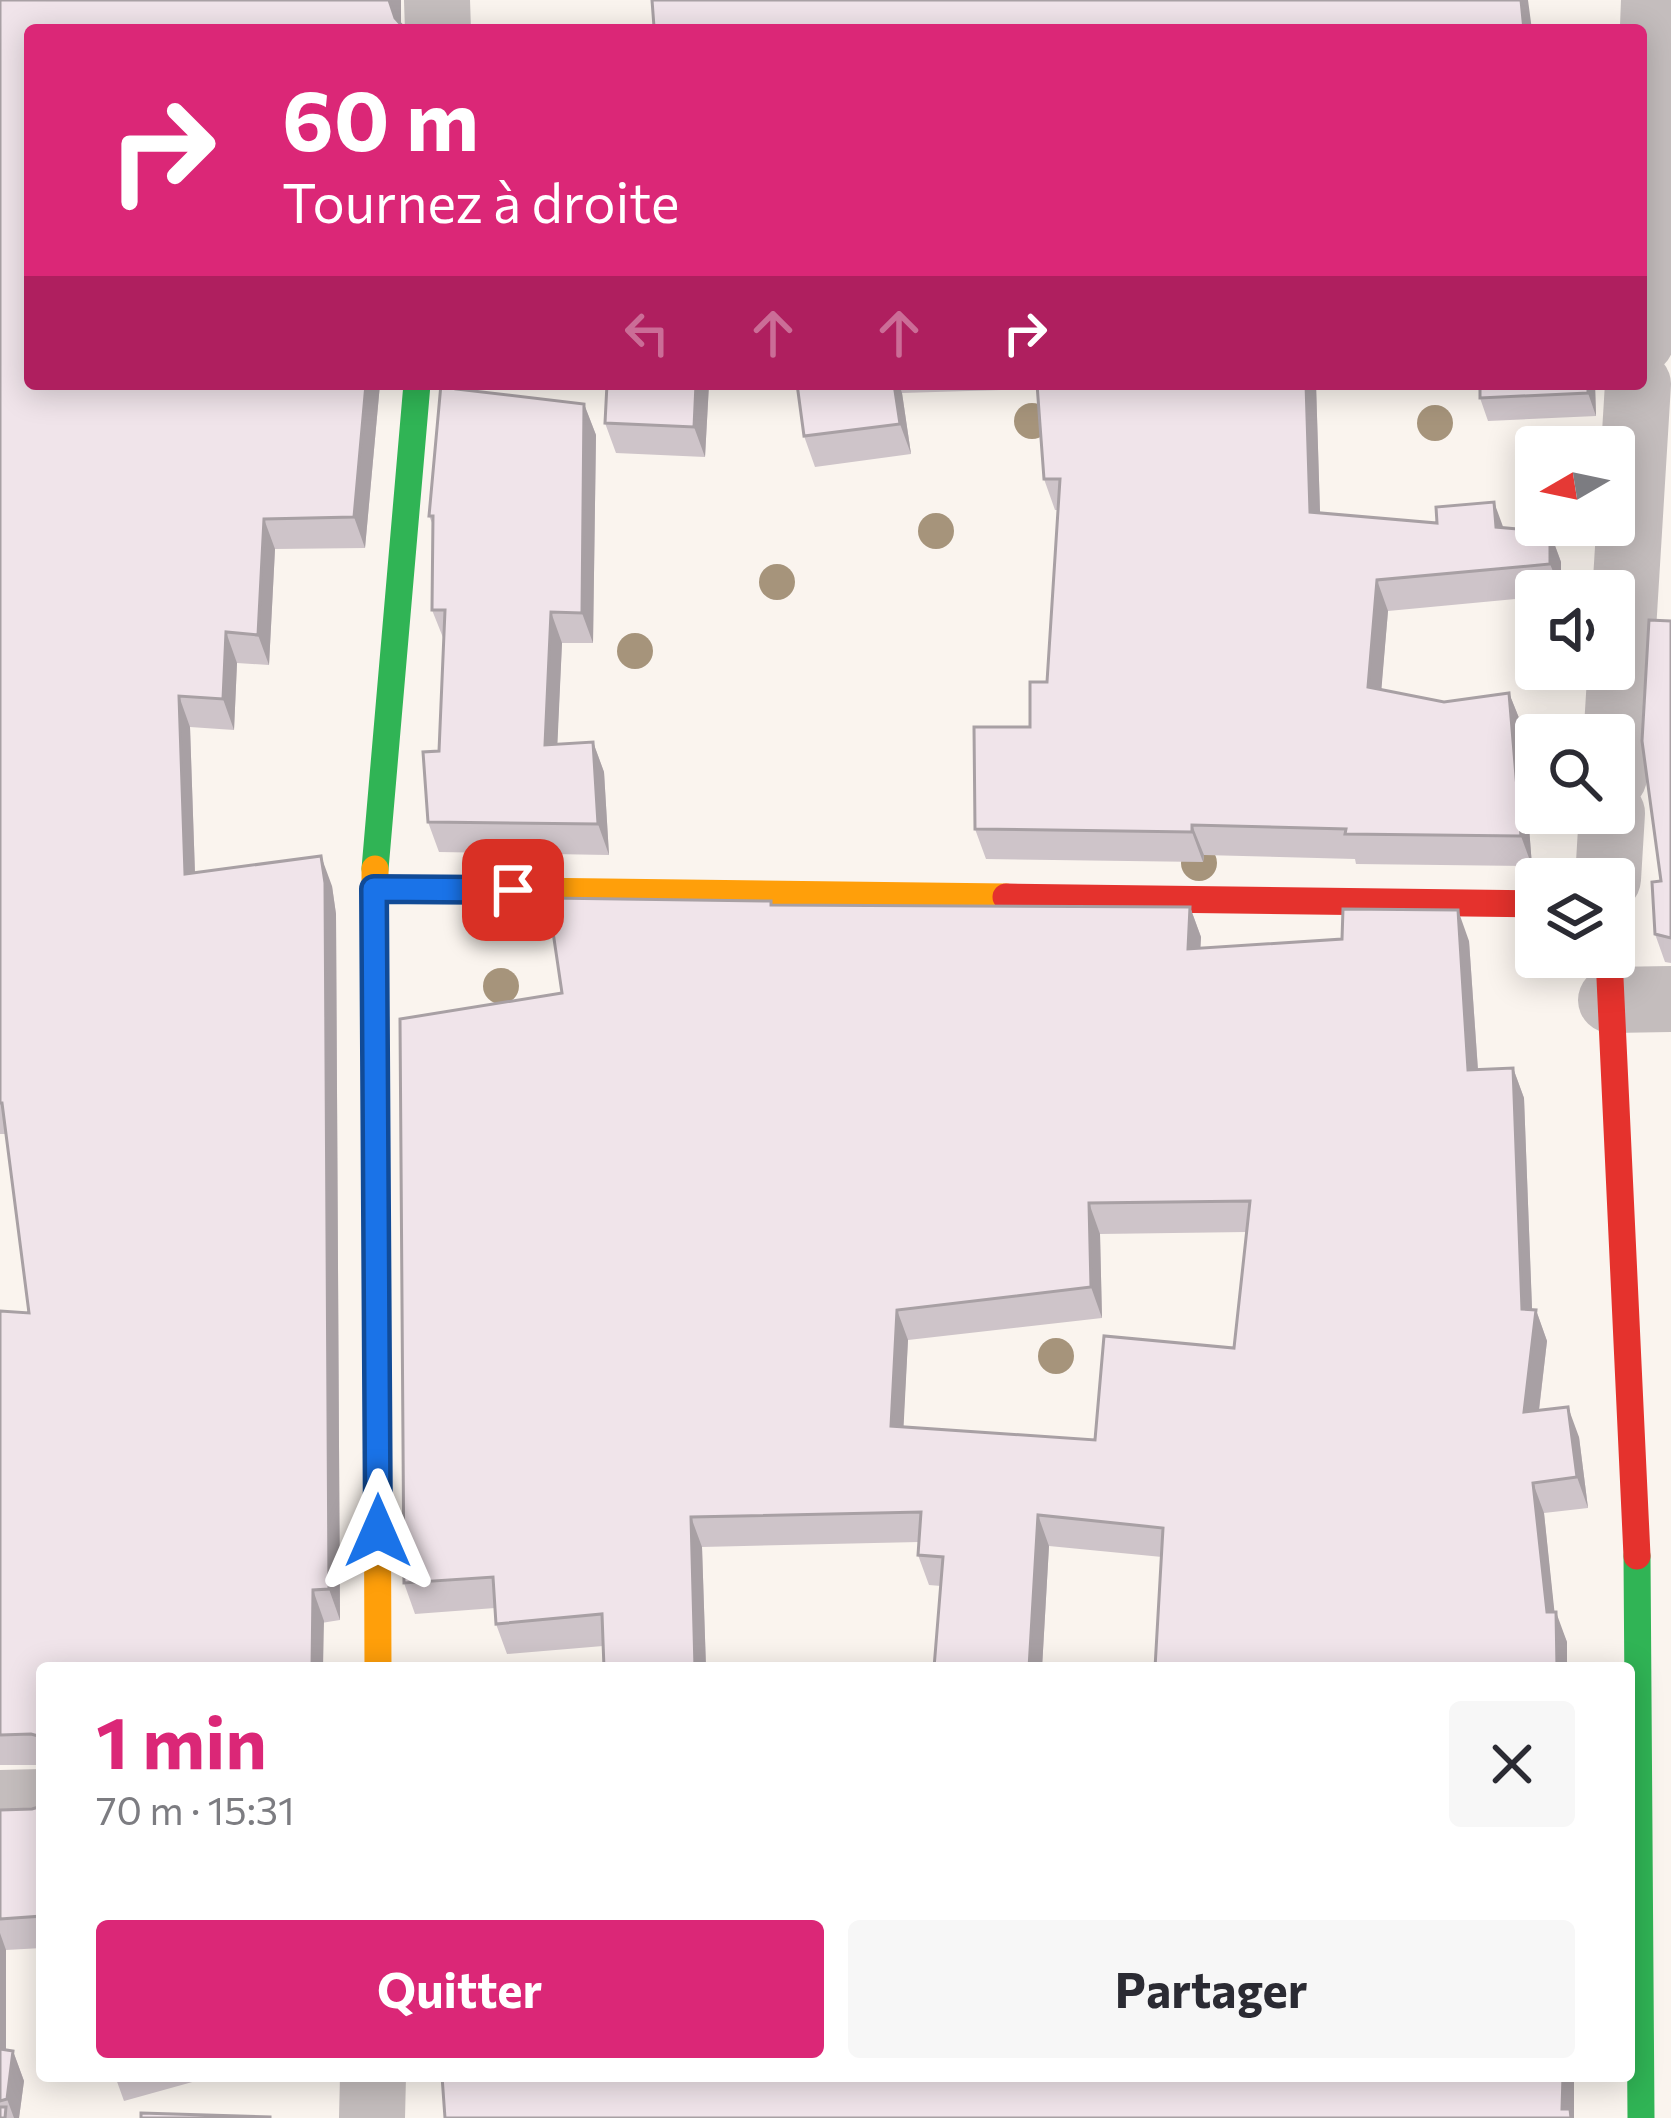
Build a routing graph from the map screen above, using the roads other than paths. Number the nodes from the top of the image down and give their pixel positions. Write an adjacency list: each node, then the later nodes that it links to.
1 (1654, 0): 2 (street)
2 (1652, 306)
3 (416, 390): 6 (street)
4 (1638, 390): 5 (street)
5 (1618, 714)
6 (374, 889): 7 (street); 10 (street)
7 (1515, 904)
8 (1630, 985): 9 (street)
9 (1654, 1556): 15 (street)
10 (379, 1662)
11 (36, 1802): 12 (street)
12 (0, 1803)
13 (373, 2082): 14 (street)
14 (372, 2118)
15 (1641, 2118)

